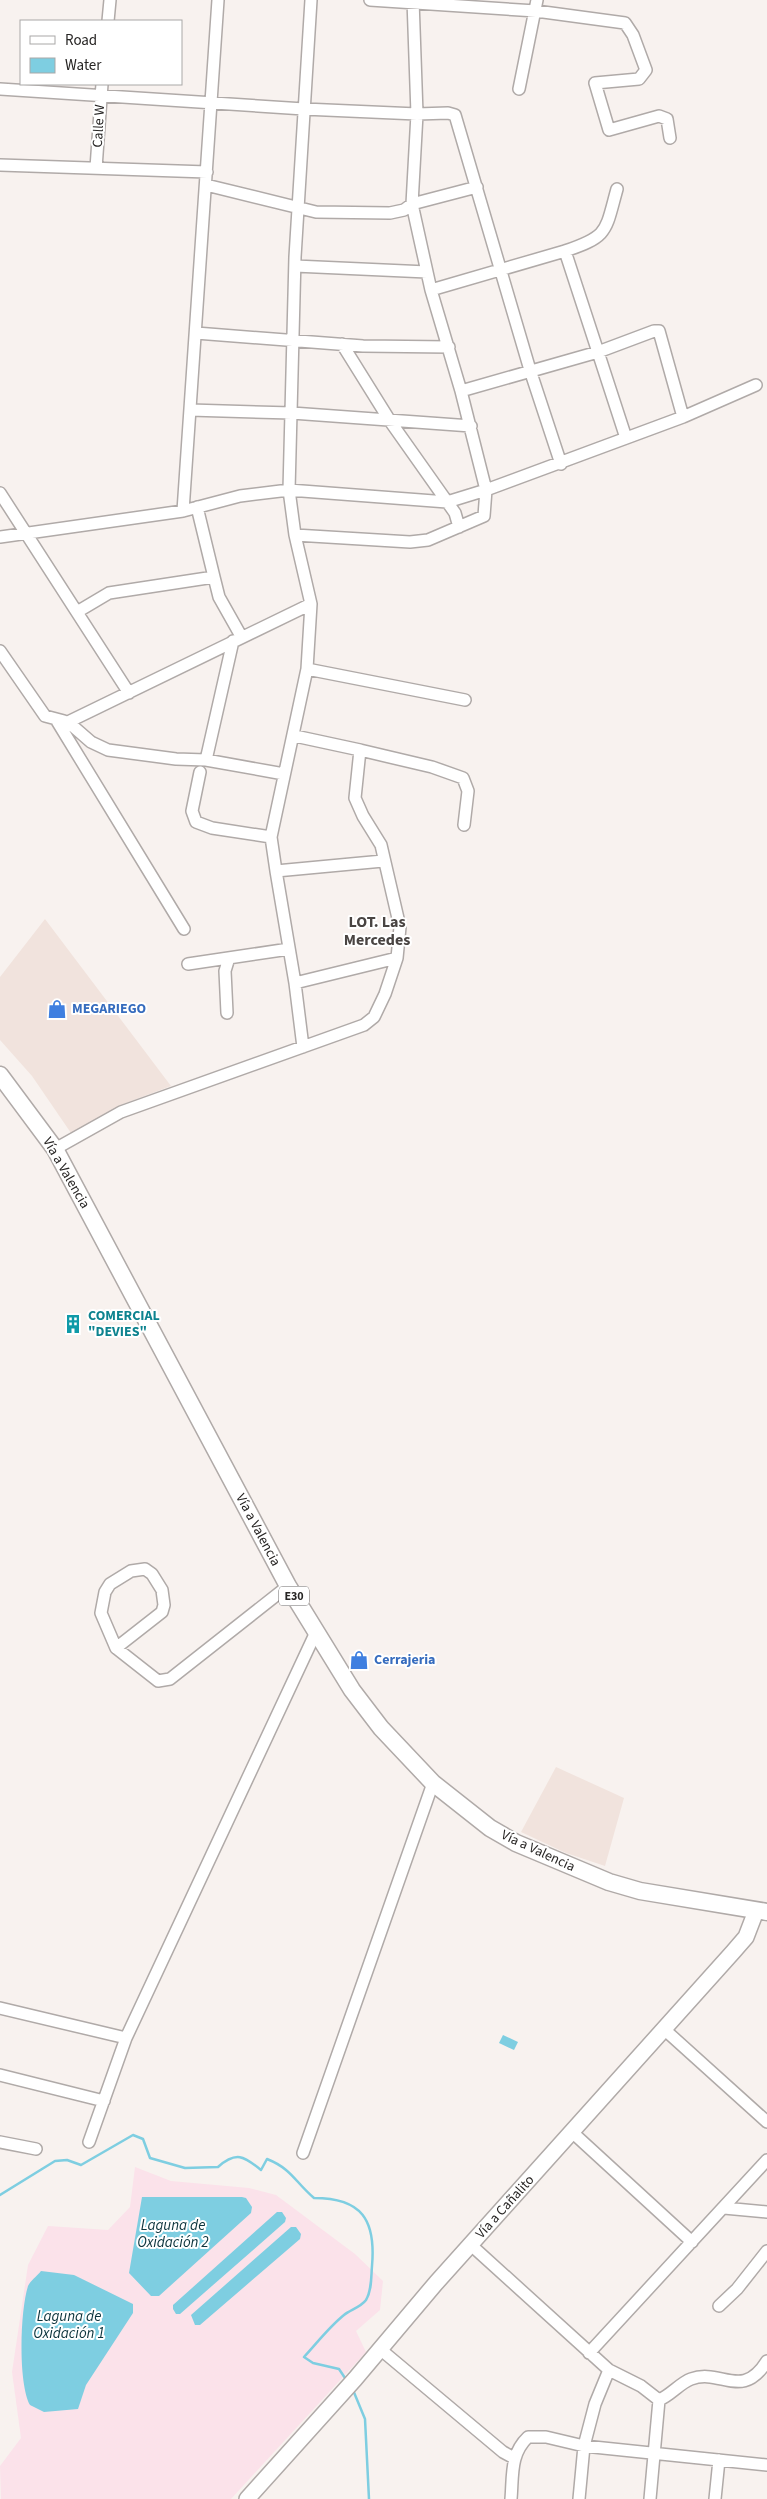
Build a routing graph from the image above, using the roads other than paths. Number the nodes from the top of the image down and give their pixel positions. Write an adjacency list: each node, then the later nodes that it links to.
1 (110, 0): 8 (street)
2 (218, 0): 12 (street)
3 (311, 0): 13 (street)
4 (370, 0): 5 (street)
5 (413, 1): 6 (street); 14 (street)
6 (476, 3): 7 (street)
7 (536, 5): 11 (street); 15 (street)
8 (108, 20)
9 (0, 89): 10 (street)
10 (101, 89): 12 (street); 17 (street, Calle W)
11 (519, 89)
12 (212, 102): 13 (street); 18 (street)
13 (304, 109): 14 (street); 23 (street)
14 (417, 114): 20 (street); 22 (street)
15 (670, 138)
16 (0, 165): 17 (street)
17 (96, 168): 18 (street)
18 (207, 172): 19 (street)
19 (206, 185): 23 (street); 29 (street)
20 (477, 187): 22 (street); 26 (street)
21 (617, 189): 24 (street)
22 (412, 204): 23 (street); 27 (street)
23 (298, 206): 25 (street)
24 (565, 251): 26 (street); 33 (street)
25 (295, 266): 27 (street); 30 (street)
26 (500, 268): 28 (street); 34 (street)
27 (427, 272): 28 (street)
28 (431, 290): 32 (street)
29 (196, 333): 30 (street); 37 (street)
30 (294, 340): 31 (street); 38 (street)
31 (342, 344): 32 (street); 40 (street)
32 (449, 347): 36 (street)
33 (598, 352): 34 (street); 39 (street); 42 (street)
34 (530, 370): 36 (street); 43 (street)
35 (756, 385): 39 (street)
36 (461, 391): 41 (street)
37 (190, 410): 38 (street); 49 (street)
38 (292, 413): 40 (street); 44 (street)
39 (684, 417): 42 (street)
40 (390, 421): 41 (street); 47 (street)
41 (470, 426): 45 (street)
42 (626, 438): 43 (street)
43 (561, 464): 45 (street)
44 (289, 490): 47 (street); 48 (street); 52 (street)
45 (486, 490): 47 (street); 50 (street)
46 (0, 494): 51 (street)
47 (447, 502): 50 (street)
48 (197, 507): 49 (street); 54 (street)
49 (183, 511): 51 (street)
50 (459, 527): 52 (street)
51 (25, 533): 53 (street); 56 (street)
52 (295, 535): 55 (street)
53 (0, 538)
54 (214, 577): 56 (street); 57 (street)
55 (312, 604): 57 (street); 59 (street)
56 (76, 612): 60 (street)
57 (237, 638): 60 (street); 67 (street)
58 (0, 650): 62 (street)
59 (307, 669): 61 (street); 63 (street)
60 (129, 693): 62 (street)
61 (465, 700)
62 (62, 721): 64 (street); 65 (street)
63 (294, 736): 66 (street); 69 (street)
64 (71, 744): 65 (street); 74 (street)
65 (108, 750): 67 (street)
66 (360, 750): 70 (street); 72 (street)
67 (206, 760): 69 (street)
68 (200, 772): 71 (street)
69 (284, 774): 71 (street)
70 (464, 824)
71 (271, 837): 73 (street)
72 (384, 862): 73 (street); 77 (street)
73 (276, 871): 75 (street)
74 (184, 929)
75 (289, 949): 76 (street); 79 (street)
76 (229, 958): 78 (street); 80 (street)
77 (397, 958): 79 (street); 81 (street)
78 (188, 964)
79 (295, 983): 81 (street)
80 (227, 1013)
81 (303, 1047): 83 (street)
82 (0, 1075): 83 (highway, Vía a Valencia / E30)
83 (55, 1149): 84 (highway, Vía a Valencia / E30)
84 (288, 1586): 85 (highway, Vía a Valencia / E30); 86 (street)
85 (316, 1632): 87 (highway, Vía a Valencia / E30); 91 (street)
86 (116, 1648): 86 (street)
87 (433, 1783): 88 (highway, Vía a Valencia / E30); 99 (street)
88 (762, 1911): 90 (main road, Vía a Cañalito)
89 (0, 2008): 91 (street)
90 (665, 2030): 94 (street); 95 (main road, Vía a Cañalito)
91 (126, 2038): 93 (street)
92 (0, 2075): 93 (street)
93 (104, 2101): 97 (street)
94 (767, 2122)
95 (572, 2132): 103 (street); 104 (main road, Vía a Cañalito)
96 (0, 2142): 98 (street)
97 (89, 2142)
98 (36, 2149)
99 (303, 2153)
100 (767, 2160): 101 (street)
101 (724, 2208): 102 (street); 103 (street)
102 (767, 2212)
103 (692, 2242): 108 (street)
104 (471, 2245): 107 (main road, Vía a Cañalito); 108 (street)
105 (767, 2251): 106 (street)
106 (719, 2306)
107 (380, 2349): 114 (street); 117 (main road, Vía a Cañalito)
108 (589, 2354): 110 (street)
109 (767, 2361): 111 (street)
110 (608, 2370): 111 (street); 112 (street)
111 (659, 2400): 113 (street)
112 (584, 2446): 113 (street); 114 (street); 119 (street)
113 (655, 2452): 115 (street); 120 (street)
114 (514, 2458): 118 (street)
115 (718, 2460): 116 (street); 121 (street)
116 (767, 2465)
117 (248, 2499)
118 (511, 2499)
119 (580, 2499)
120 (650, 2499)
121 (715, 2499)

